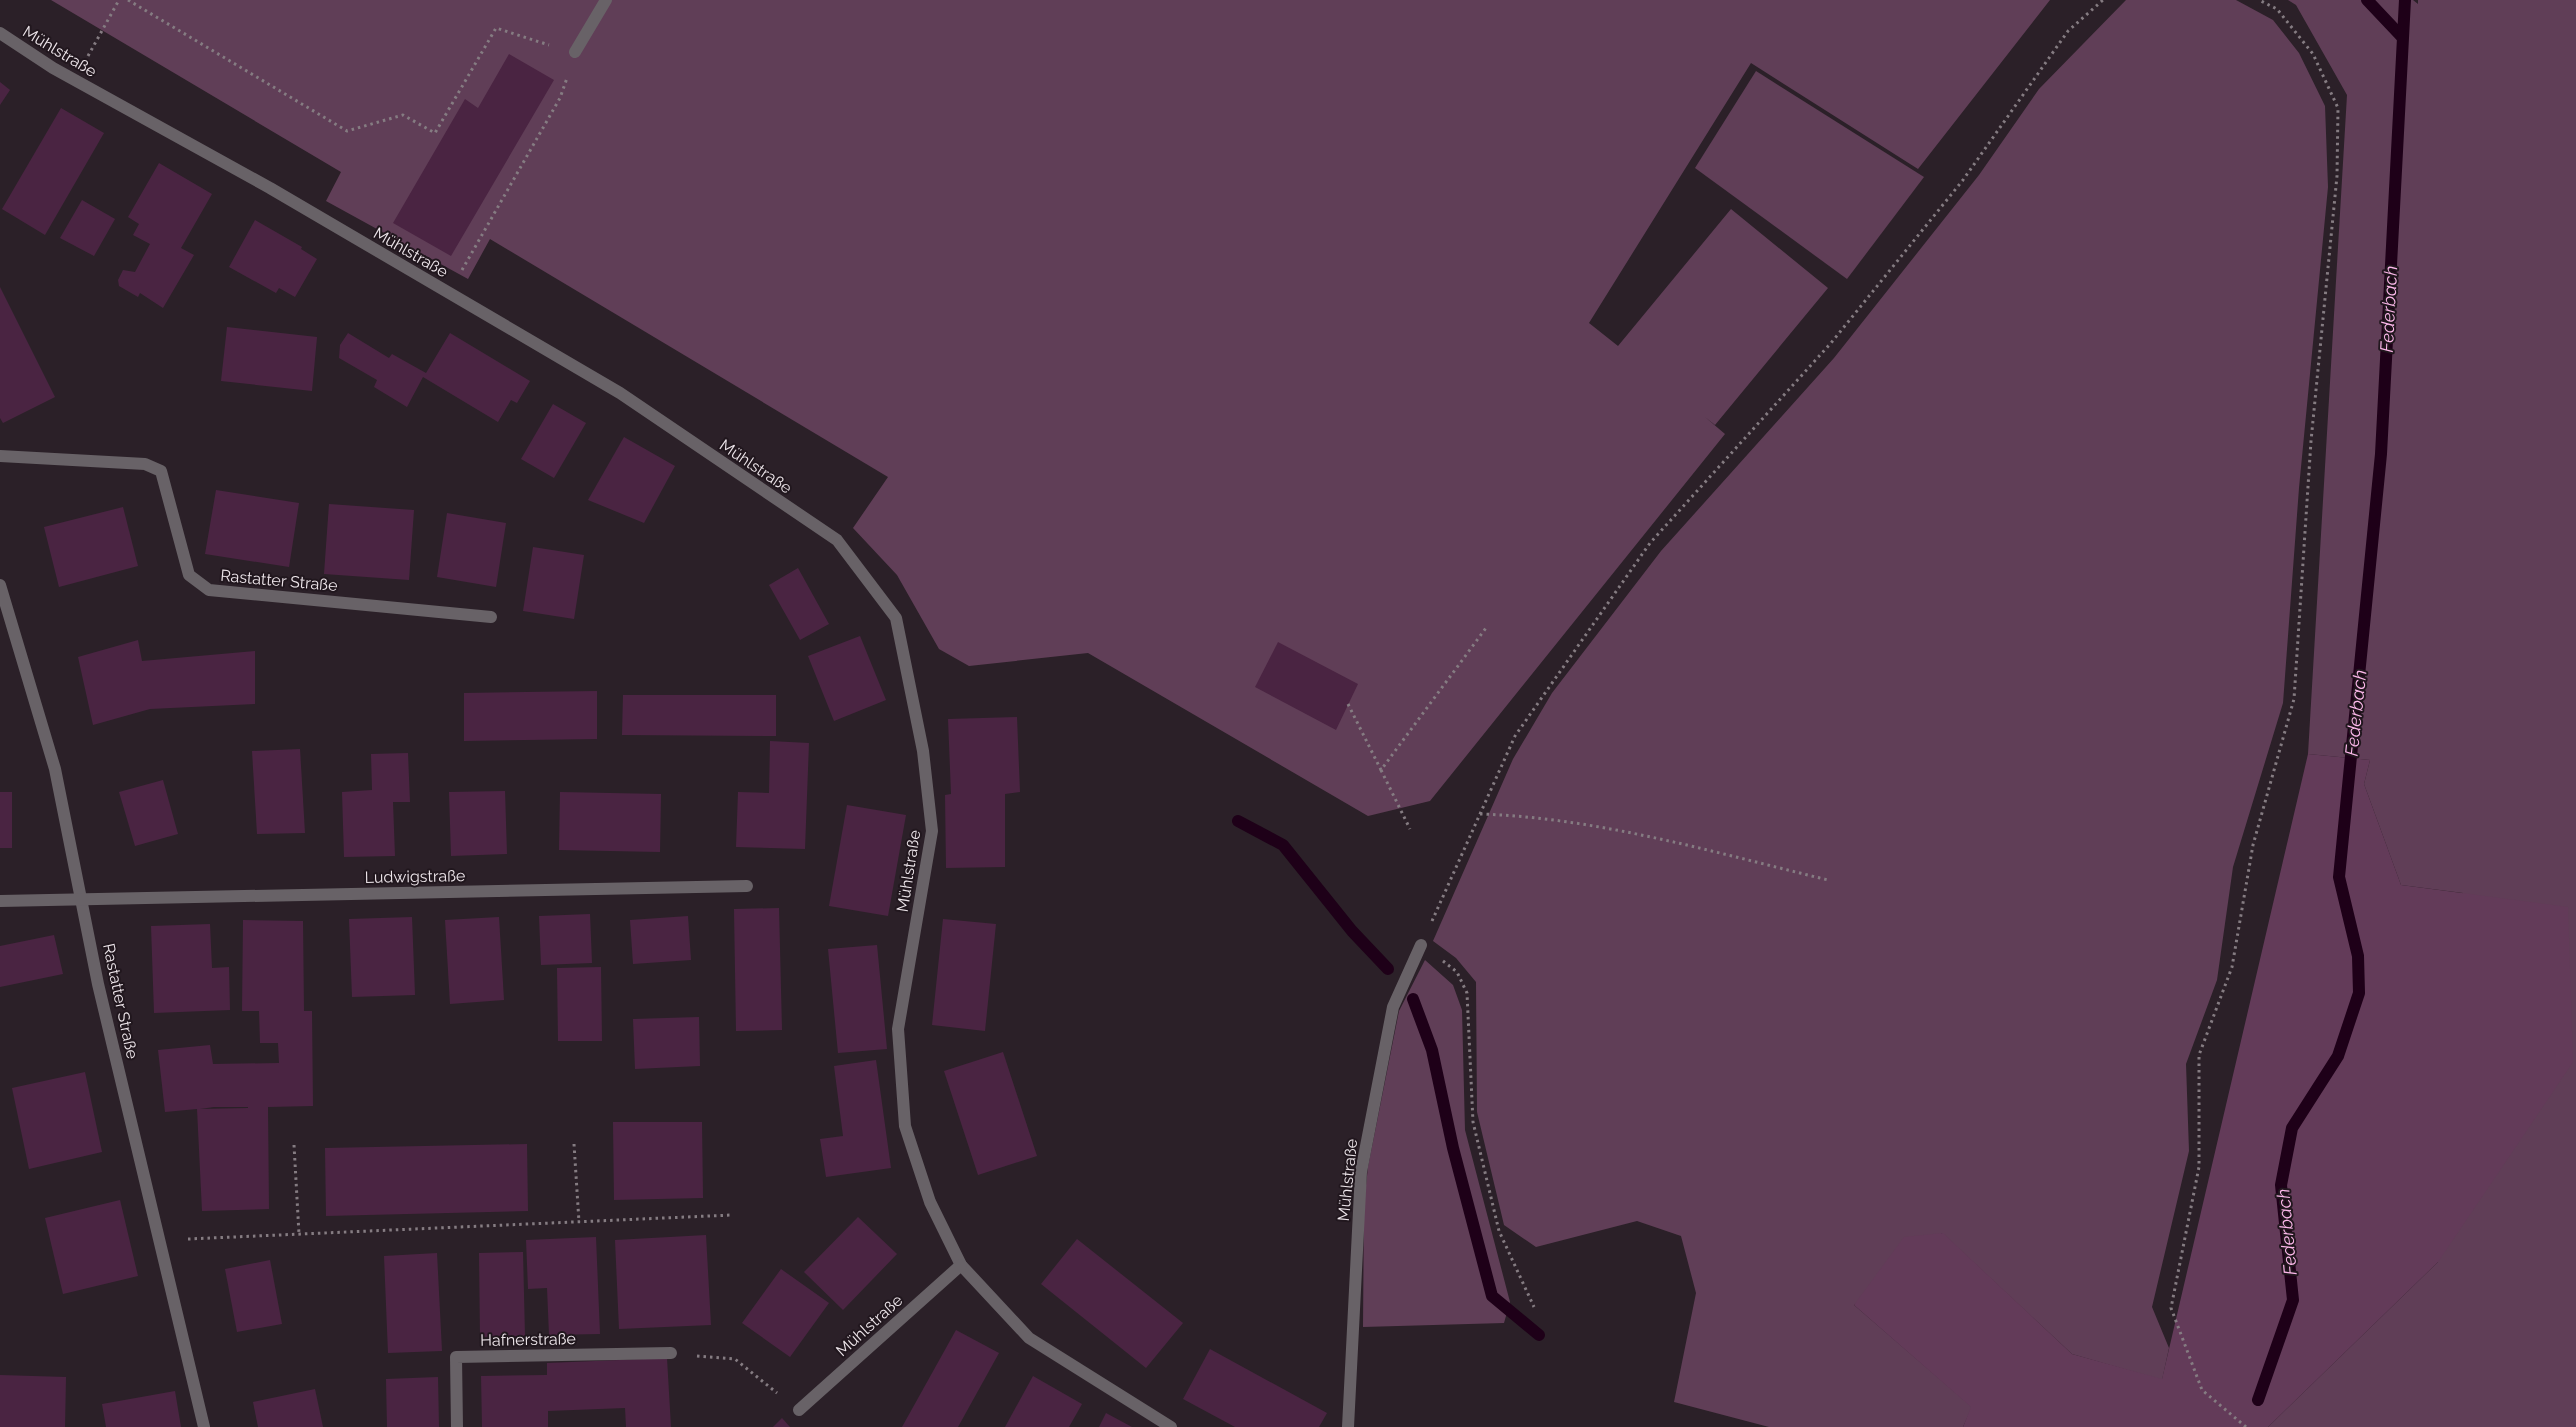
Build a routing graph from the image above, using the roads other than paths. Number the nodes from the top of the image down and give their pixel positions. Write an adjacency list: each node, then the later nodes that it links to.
1 (606, 0): 3 (street)
2 (0, 33): 11 (street, Mühlstraße)
3 (575, 52)
4 (0, 456): 6 (street, Rastatter Straße)
5 (0, 585): 8 (street, Rastatter Straße)
6 (491, 617)
7 (747, 886): 8 (street, Ludwigstraße)
8 (83, 899): 9 (street, Ludwigstraße); 14 (street, Rastatter Straße)
9 (0, 901)
10 (1421, 945): 17 (street, Mühlstraße)
11 (961, 1265): 13 (street, Mühlstraße); 16 (street, Mühlstraße)
12 (672, 1353): 15 (street, Hafnerstraße)
13 (799, 1410)
14 (204, 1427)
15 (457, 1427)
16 (1171, 1427)
17 (1348, 1427)

